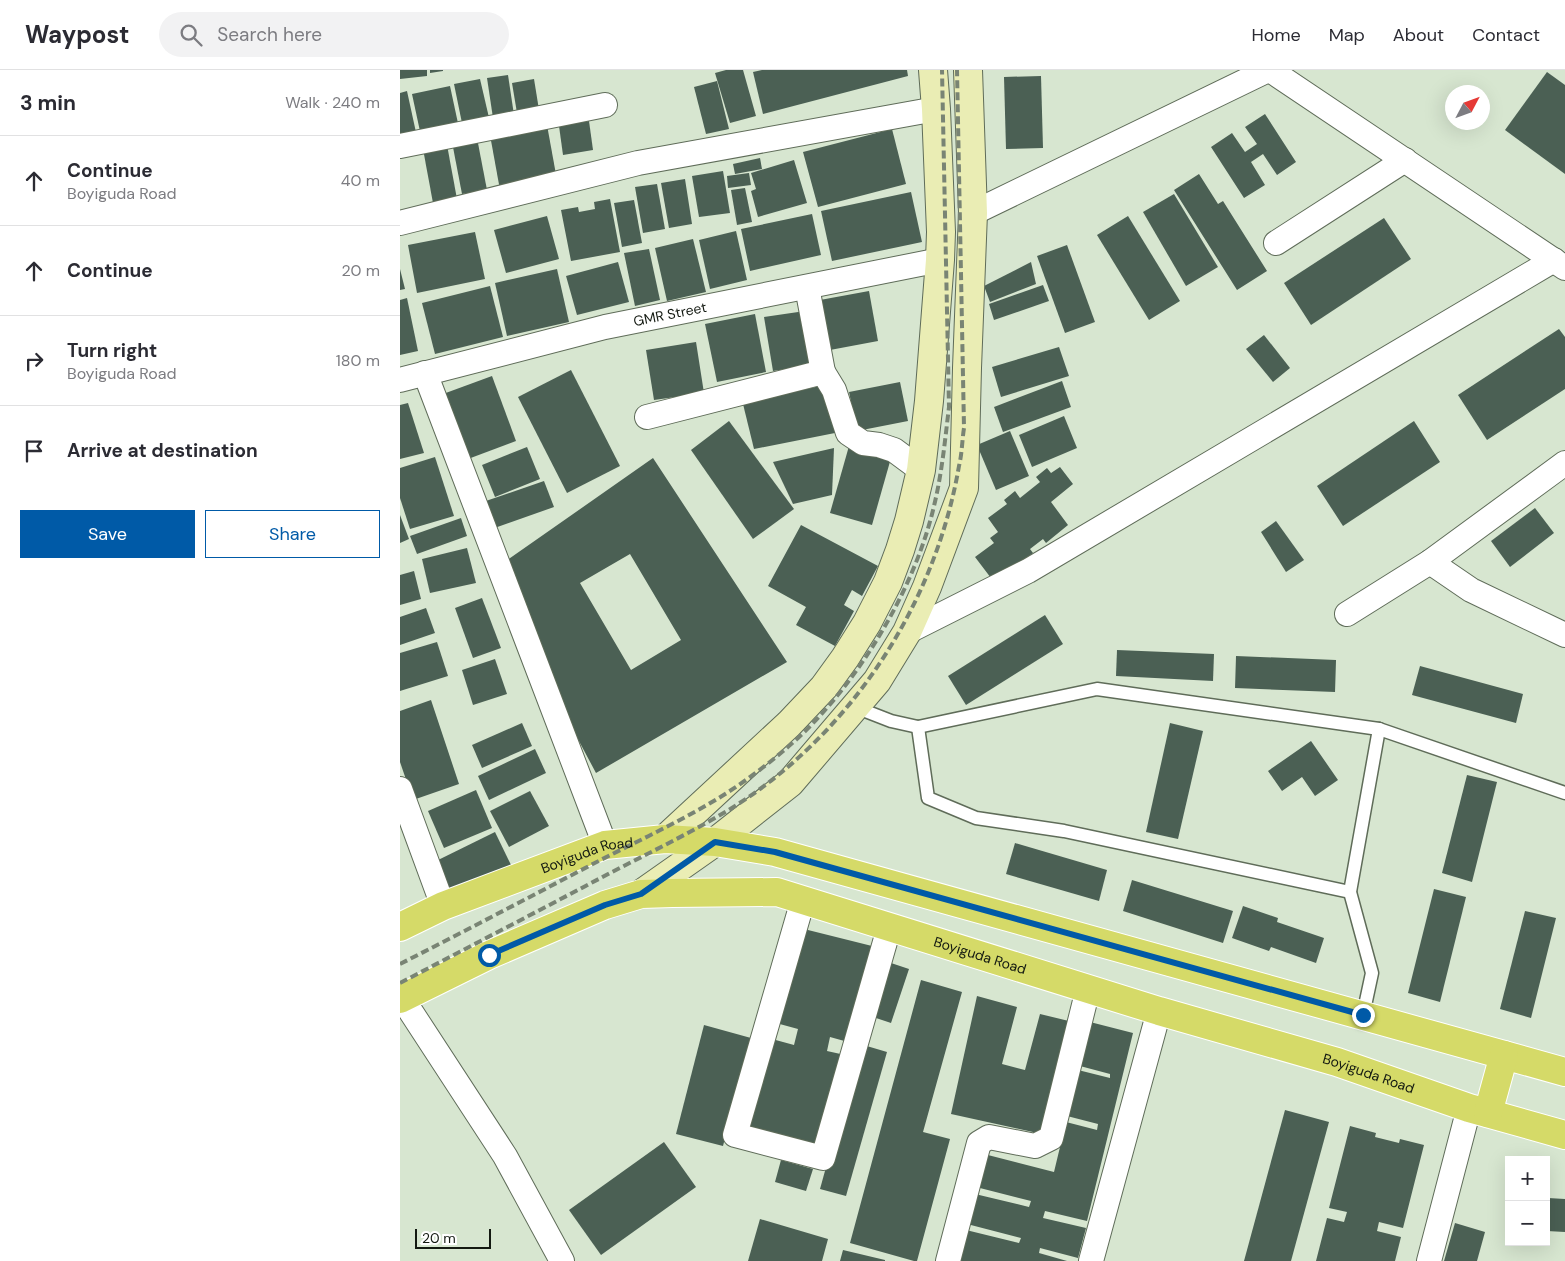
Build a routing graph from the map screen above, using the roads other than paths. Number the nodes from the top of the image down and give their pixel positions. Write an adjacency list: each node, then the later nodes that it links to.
1 (933, 70): 5 (street)
2 (968, 70): 8 (street)
3 (1269, 70): 7 (street); 8 (street)
4 (605, 105): 6 (street)
5 (936, 109): 9 (street); 11 (street)
6 (400, 146)
7 (1405, 160): 10 (street); 12 (street)
8 (973, 213): 22 (street)
9 (400, 224)
10 (1276, 243)
11 (940, 260): 13 (street, GMR Street); 19 (street)
12 (1560, 264): 22 (street)
13 (807, 287): 14 (street); 15 (street, GMR Street)
14 (823, 372): 17 (street); 19 (street)
15 (425, 374): 16 (street, GMR Street); 31 (street)
16 (400, 380)
17 (647, 417)
18 (1565, 463): 20 (street)
19 (921, 470): 29 (street)
20 (1430, 562): 21 (street); 23 (street)
21 (1347, 614)
22 (908, 632): 24 (street)
23 (1565, 635)
24 (855, 707): 25 (lane); 30 (street)
25 (918, 727): 26 (lane); 32 (lane)
26 (1379, 729): 28 (lane); 32 (lane)
27 (400, 789): 35 (street)
28 (1565, 792)
29 (665, 839): 30 (main road, Boyiguda Road); 31 (main road, Boyiguda Road)
30 (715, 842): 33 (street); 41 (main road, Boyiguda Road)
31 (605, 846): 35 (main road, Boyiguda Road)
32 (1350, 892): 41 (lane)
33 (641, 894): 34 (main road, Boyiguda Road); 39 (main road, Boyiguda Road)
34 (803, 900): 37 (main road, Boyiguda Road); 37 (street)
35 (443, 906): 36 (main road, Boyiguda Road)
36 (400, 927)
37 (889, 928): 38 (main road, Boyiguda Road)
38 (1088, 989): 40 (main road, Boyiguda Road); 47 (street)
39 (401, 999): 46 (street)
40 (1159, 1011): 44 (main road, Boyiguda Road); 48 (street)
41 (1363, 1015): 42 (main road, Boyiguda Road)
42 (1504, 1055): 43 (main road, Boyiguda Road); 44 (main road)
43 (1565, 1072)
44 (1479, 1110): 45 (main road, Boyiguda Road); 49 (street)
45 (1565, 1135)
46 (562, 1261)
47 (948, 1261)
48 (1091, 1261)
49 (1429, 1261)

